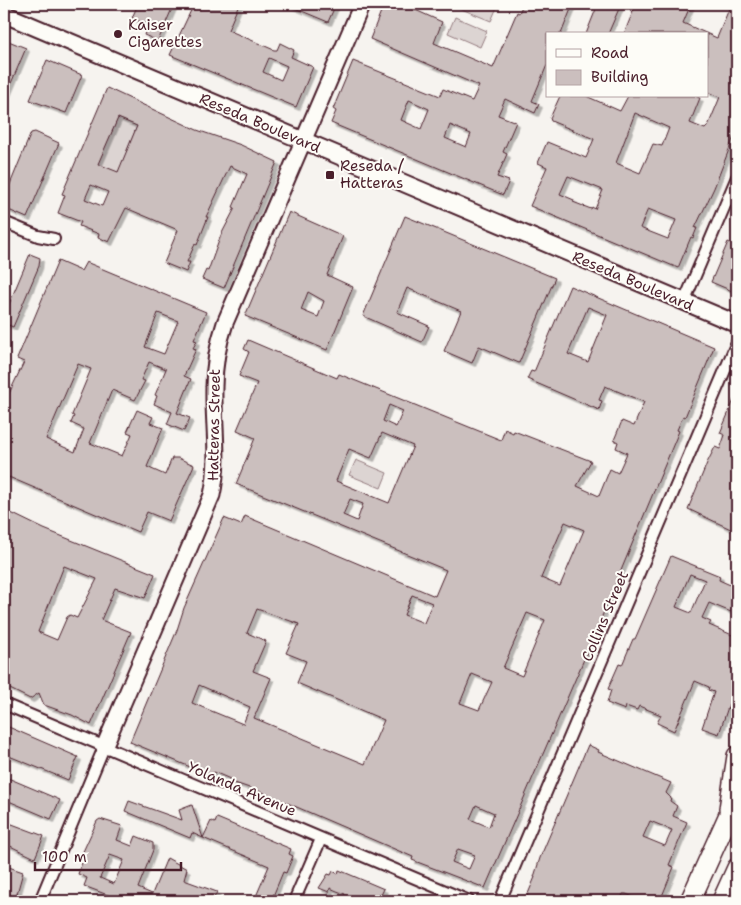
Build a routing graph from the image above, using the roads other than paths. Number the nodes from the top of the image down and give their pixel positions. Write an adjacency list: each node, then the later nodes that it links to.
1 (362, 4): 3 (street, Hatteras Street)
2 (4, 14): 3 (main road, Reseda Boulevard)
3 (302, 141): 7 (main road, Reseda Boulevard); 11 (street, Hatteras Street)
4 (737, 177): 7 (street)
5 (4, 222): 6 (street)
6 (54, 239)
7 (684, 302): 8 (main road, Reseda Boulevard)
8 (737, 324)
9 (737, 342): 20 (street, Collins Street)
10 (4, 704): 11 (street, Yolanda Avenue)
11 (104, 747): 15 (street, Yolanda Avenue); 17 (street, Hatteras Street)
12 (737, 756): 14 (highway)
13 (737, 797): 14 (highway)
14 (727, 820): 21 (highway)
15 (322, 839): 18 (street); 19 (street, Yolanda Avenue)
16 (735, 874): 22 (highway)
17 (40, 901)
18 (294, 901)
19 (469, 901)
20 (500, 901)
21 (690, 901)
22 (722, 901)

